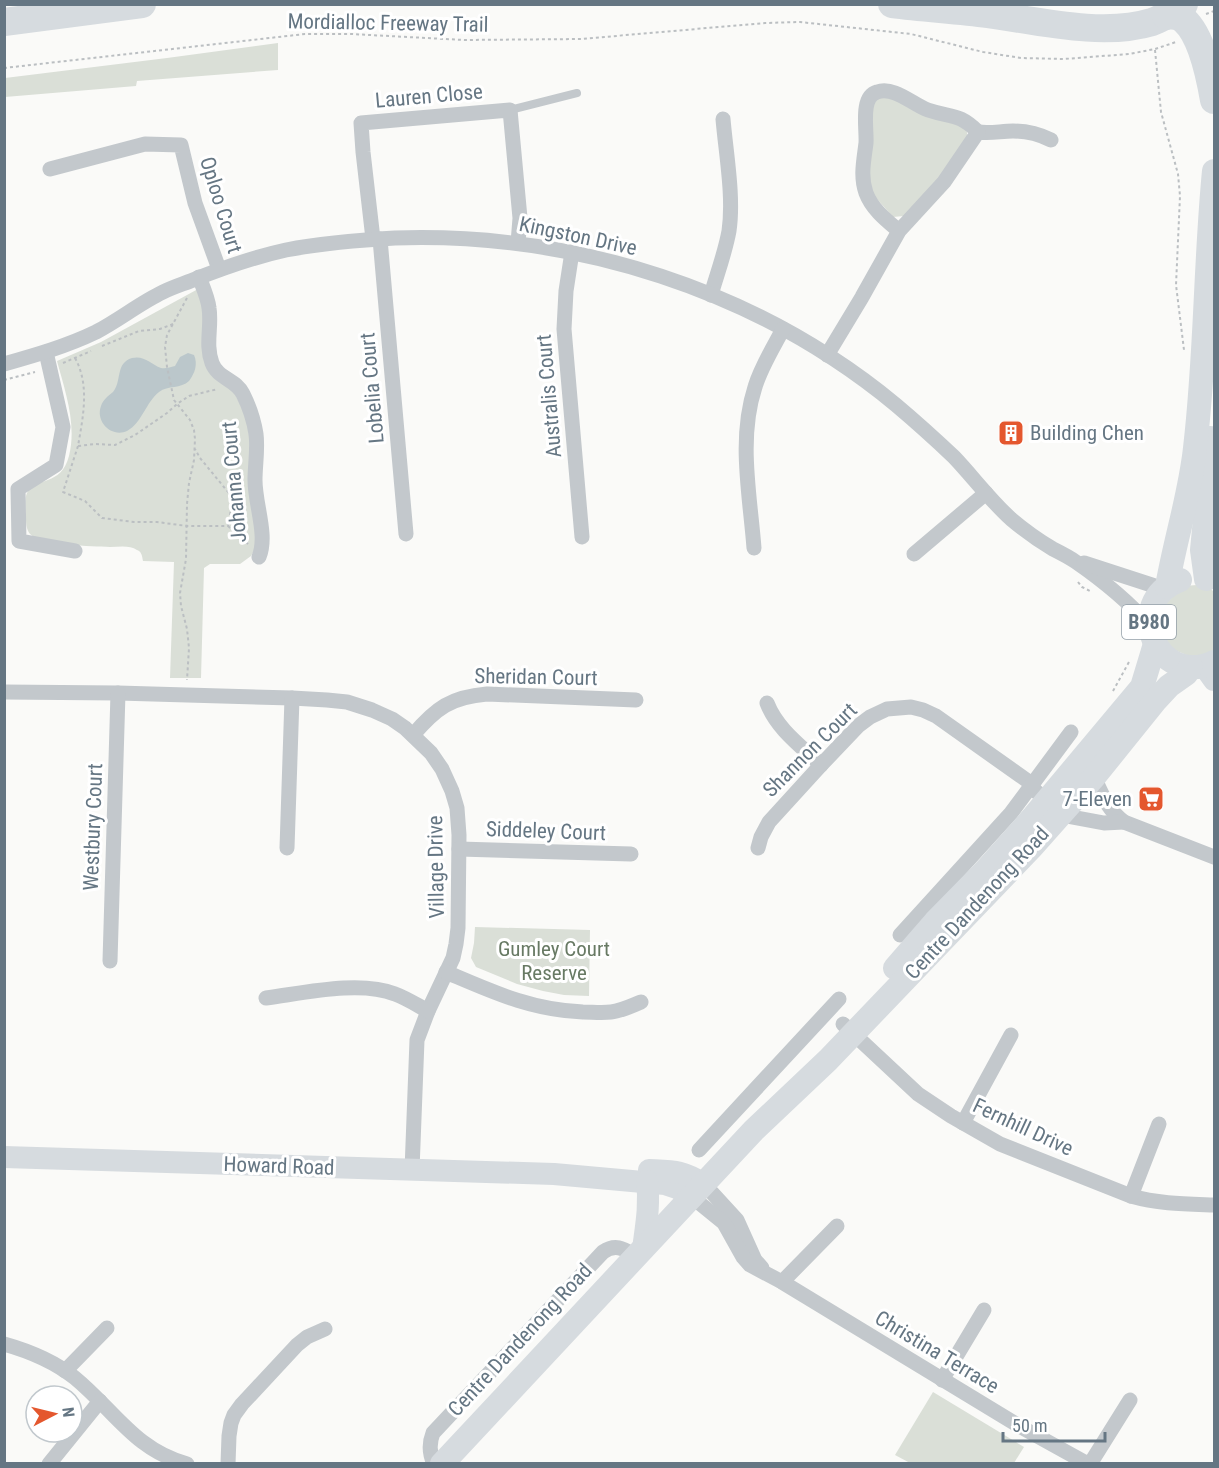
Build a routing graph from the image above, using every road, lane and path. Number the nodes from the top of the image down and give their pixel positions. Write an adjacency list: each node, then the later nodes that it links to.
1 (142, 4): 4 (highway)
2 (892, 4): 3 (highway)
3 (1175, 10): 9 (highway)
4 (4, 22)
5 (1155, 49): 26 (path)
6 (1129, 54): 7 (path, Mordialloc Freeway Trail)
7 (4, 68)
8 (577, 93): 10 (lane, Lauren Close)
9 (1215, 100)
10 (510, 110): 17 (street, Lauren Close); 18 (street, Lauren Close)
11 (723, 118): 22 (street)
12 (978, 132): 13 (street); 16 (street); 16 (street)
13 (1051, 140)
14 (50, 170): 20 (street, Oploo Court)
15 (1215, 171): 46 (main road, B980)
16 (899, 231): 27 (street)
17 (377, 239): 18 (street, Kingston Drive); 20 (street, Kingston Drive); 37 (street, Lobelia Court)
18 (518, 243): 19 (street, Kingston Drive)
19 (572, 252): 22 (street, Kingston Drive); 38 (street, Australis Court)
20 (219, 269): 21 (street, Kingston Drive)
21 (201, 284): 23 (path); 25 (street, Kingston Drive); 30 (street, Johanna Court)
22 (711, 295): 24 (street, Kingston Drive)
23 (173, 324): 31 (path); 32 (path)
24 (783, 329): 27 (street, Kingston Drive); 39 (street)
25 (46, 352): 28 (street, Kingston Drive); 40 (street)
26 (1184, 352)
27 (827, 355): 34 (street, Kingston Drive)
28 (4, 364)
29 (1215, 365): 44 (main road, B980)
30 (230, 380): 31 (path); 42 (street, Johanna Court)
31 (177, 404): 32 (path); 33 (path)
32 (78, 447): 35 (path)
33 (195, 449): 35 (path); 36 (path)
34 (986, 493): 41 (street); 43 (street, Kingston Drive)
35 (187, 526): 36 (path); 51 (path)
36 (228, 526): 42 (path)
37 (406, 534)
38 (582, 537)
39 (754, 548)
40 (75, 551)
41 (914, 554)
42 (259, 557)
43 (1073, 560): 46 (street, Kingston Drive); 48 (street, Kingston Drive)
44 (1210, 581): 46 (main road, B980)
45 (1082, 587): 47 (path)
46 (1166, 588): 48 (main road, B980)
47 (1097, 594)
48 (1152, 634): 50 (main road, B980); 61 (main road, Centre Dandenong Road)
49 (1131, 658): 52 (path)
50 (1206, 669): 61 (main road, Centre Dandenong Road)
51 (187, 680)
52 (1113, 690)
53 (4, 692): 54 (street, Village Drive)
54 (118, 693): 55 (street, Village Drive); 70 (street, Westbury Court)
55 (291, 698): 59 (street, Village Drive); 64 (street)
56 (636, 700): 59 (street, Sheridan Court)
57 (767, 703): 60 (street)
58 (1071, 732): 62 (street, Centre Dandenong Road)
59 (413, 735): 66 (street, Village Drive)
60 (821, 765): 62 (street, Shannon Court); 65 (street, Shannon Court)
61 (1083, 780): 62 (main road, Centre Dandenong Road); 63 (street)
62 (1047, 799): 63 (street); 69 (street, Centre Dandenong Road); 76 (main road, Centre Dandenong Road)
63 (1124, 822): 68 (street)
64 (287, 848)
65 (758, 848)
66 (459, 849): 67 (street, Siddeley Court); 71 (street, Village Drive)
67 (631, 854)
68 (1215, 856)
69 (900, 935)
70 (110, 961)
71 (447, 972): 74 (street); 75 (street, Village Drive)
72 (266, 998): 75 (street)
73 (839, 999): 78 (street)
74 (641, 1002)
75 (428, 1011): 84 (street, Village Drive)
76 (848, 1029): 79 (street, Fernhill Drive); 81 (main road, Centre Dandenong Road)
77 (1011, 1035): 79 (street)
78 (735, 1112): 81 (street); 82 (street)
79 (963, 1124): 88 (street, Fernhill Drive)
80 (1159, 1124): 88 (street)
81 (754, 1130): 87 (main road, Centre Dandenong Road)
82 (699, 1150)
83 (4, 1157): 84 (main road, Howard Road)
84 (412, 1170): 85 (main road, Howard Road)
85 (554, 1174): 86 (main road, Howard Road); 87 (main road, Howard Road)
86 (646, 1181): 87 (main road, Howard Road); 91 (main road)
87 (698, 1190): 91 (main road, Centre Dandenong Road); 92 (street, Christina Terrace)
88 (1131, 1196): 89 (street, Fernhill Drive)
89 (1215, 1205)
90 (837, 1226): 92 (street)
91 (640, 1252): 104 (street, Centre Dandenong Road); 105 (main road, Centre Dandenong Road)
92 (782, 1282): 98 (street, Christina Terrace)
93 (984, 1310): 98 (street)
94 (107, 1328): 97 (street)
95 (325, 1329): 103 (street)
96 (4, 1344): 97 (street)
97 (64, 1371): 100 (street)
98 (942, 1380): 106 (street, Christina Terrace)
99 (1130, 1400): 106 (street)
100 (100, 1401): 101 (street); 102 (street)
101 (49, 1464)
102 (187, 1464)
103 (228, 1464)
104 (434, 1464)
105 (442, 1464)
106 (1089, 1464)

